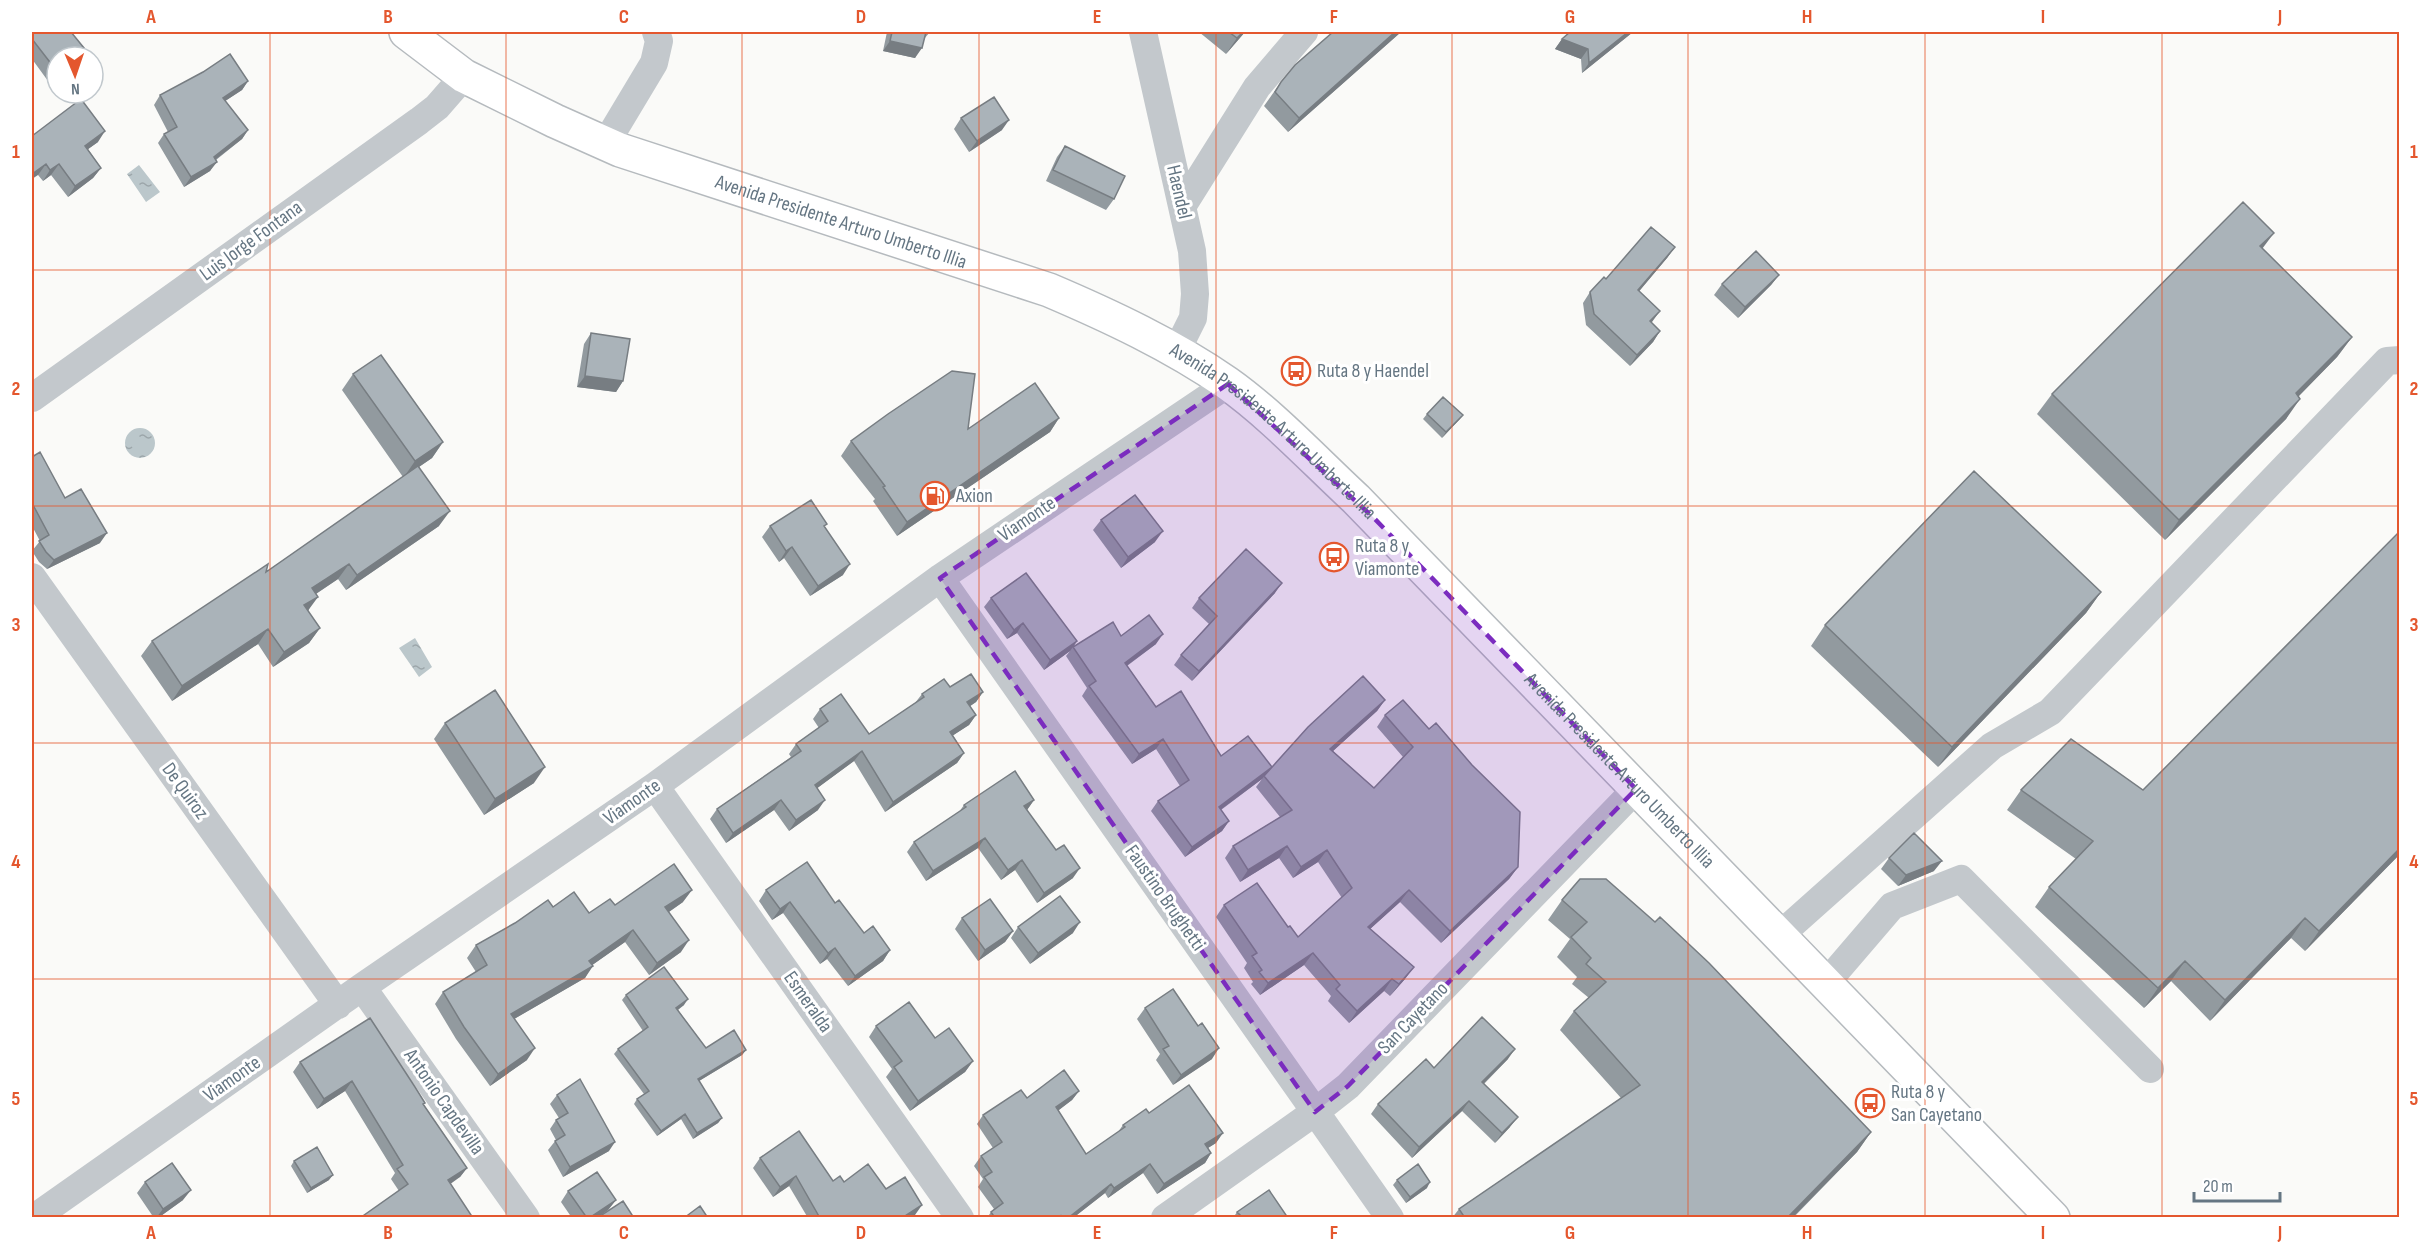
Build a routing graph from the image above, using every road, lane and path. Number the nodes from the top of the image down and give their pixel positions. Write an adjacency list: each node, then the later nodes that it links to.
1 (406, 32): 5 (main road, Avenida Presidente Arturo Umberto Illia)
2 (656, 32): 6 (street)
3 (1143, 32): 7 (street, Haendel)
4 (1304, 32): 7 (street)
5 (464, 76): 6 (main road, Avenida Presidente Arturo Umberto Illia); 11 (street, Luis Jorge Fontana)
6 (606, 143): 8 (main road, Avenida Presidente Arturo Umberto Illia)
7 (1183, 205): 8 (street, Haendel)
8 (1176, 352): 10 (main road, Avenida Presidente Arturo Umberto Illia)
9 (2400, 360): 16 (street)
10 (1228, 384): 13 (street, Viamonte); 15 (main road, Avenida Presidente Arturo Umberto Illia)
11 (32, 398)
12 (32, 577): 19 (street, De Quiroz)
13 (940, 578): 14 (street, Viamonte); 21 (street, Faustino Brughetti)
14 (655, 786): 18 (street, Viamonte); 24 (street, Esmeralda)
15 (1636, 789): 16 (main road, Avenida Presidente Arturo Umberto Illia); 21 (street, San Cayetano)
16 (1780, 935): 17 (main road, Avenida Presidente Arturo Umberto Illia)
17 (1826, 983): 20 (street); 27 (main road, Avenida Presidente Arturo Umberto Illia)
18 (362, 987): 19 (street, Viamonte); 23 (street, Antonio Capdevilla)
19 (339, 1005): 22 (street, Viamonte)
20 (2150, 1069)
21 (1315, 1112): 25 (street, San Cayetano); 26 (street, Faustino Brughetti)
22 (34, 1218)
23 (526, 1218)
24 (960, 1218)
25 (1165, 1218)
26 (1390, 1218)
27 (2053, 1218)

